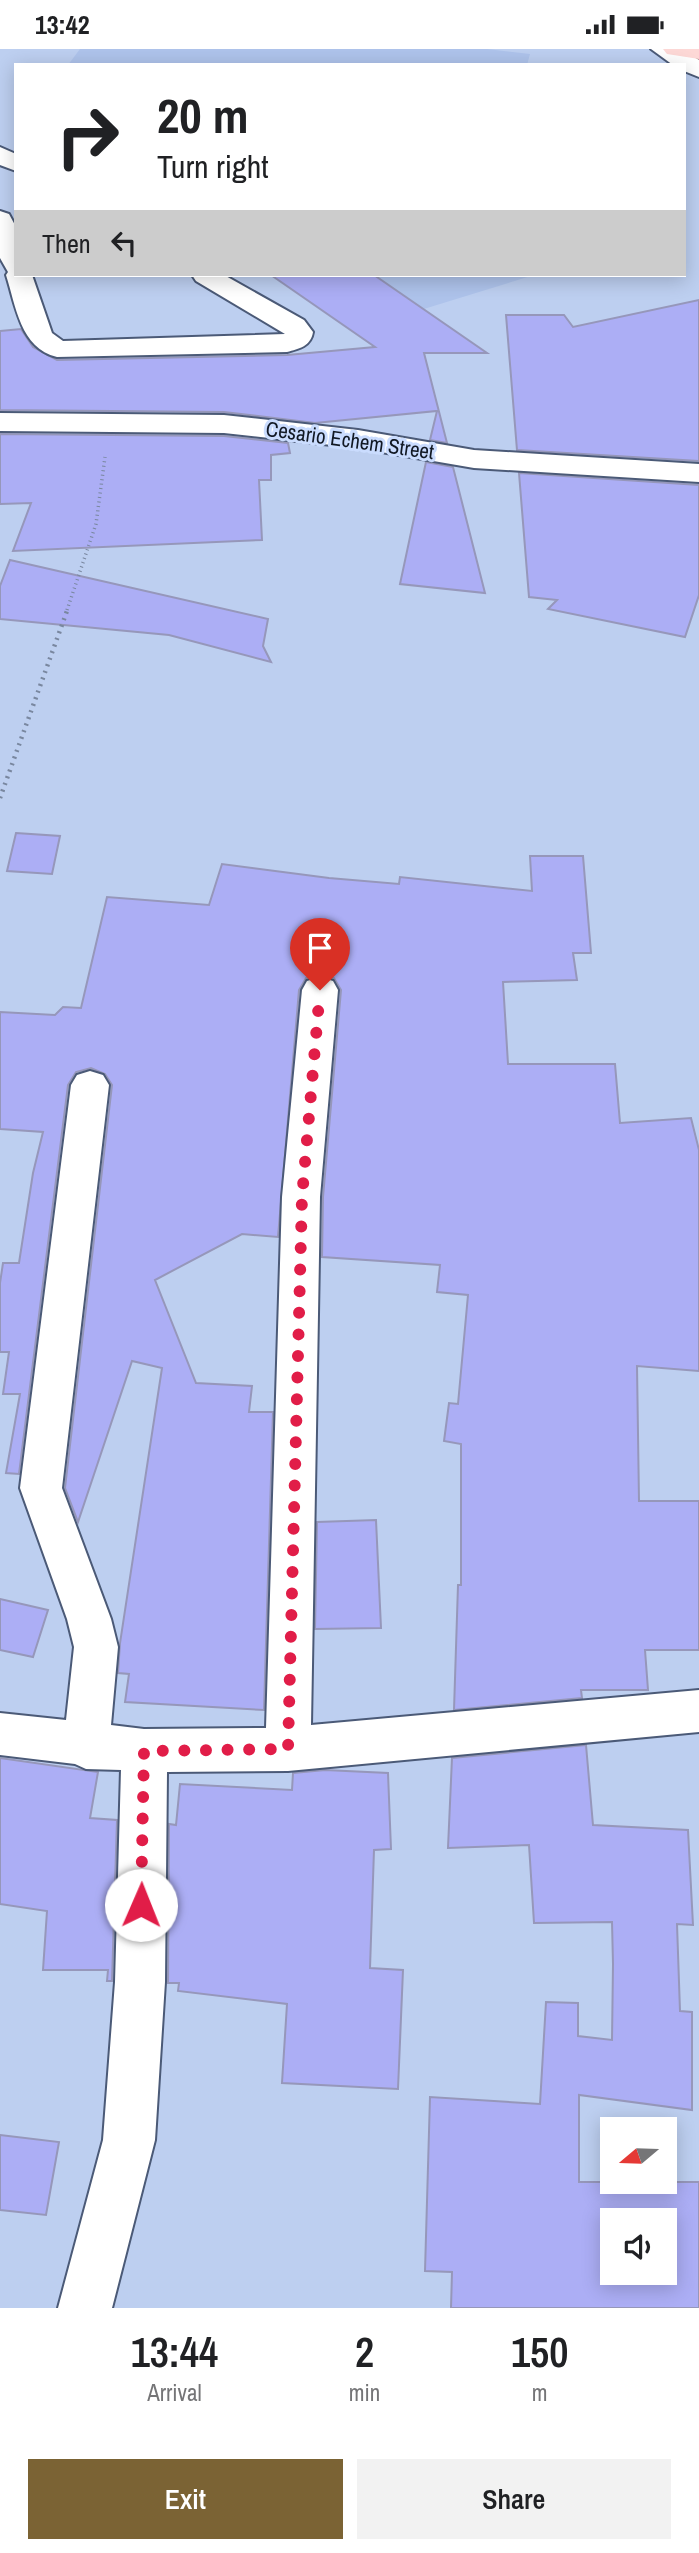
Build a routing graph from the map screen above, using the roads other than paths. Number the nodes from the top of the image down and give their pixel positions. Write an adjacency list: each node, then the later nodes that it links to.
1 (663, 49): 4 (street)
2 (675, 49): 3 (main road)
3 (699, 52)
4 (699, 70)
5 (0, 219): 6 (street)
6 (14, 260)
7 (20, 277): 8 (street)
8 (208, 277)
9 (0, 422): 10 (street, Cesario Echem Street)
10 (699, 473)
11 (320, 990): 16 (street)
12 (90, 1085): 15 (street)
13 (699, 1711): 16 (street)
14 (0, 1734): 15 (street)
15 (86, 1747): 17 (street)
16 (288, 1749): 17 (street)
17 (144, 1751): 18 (street)
18 (85, 2308)

